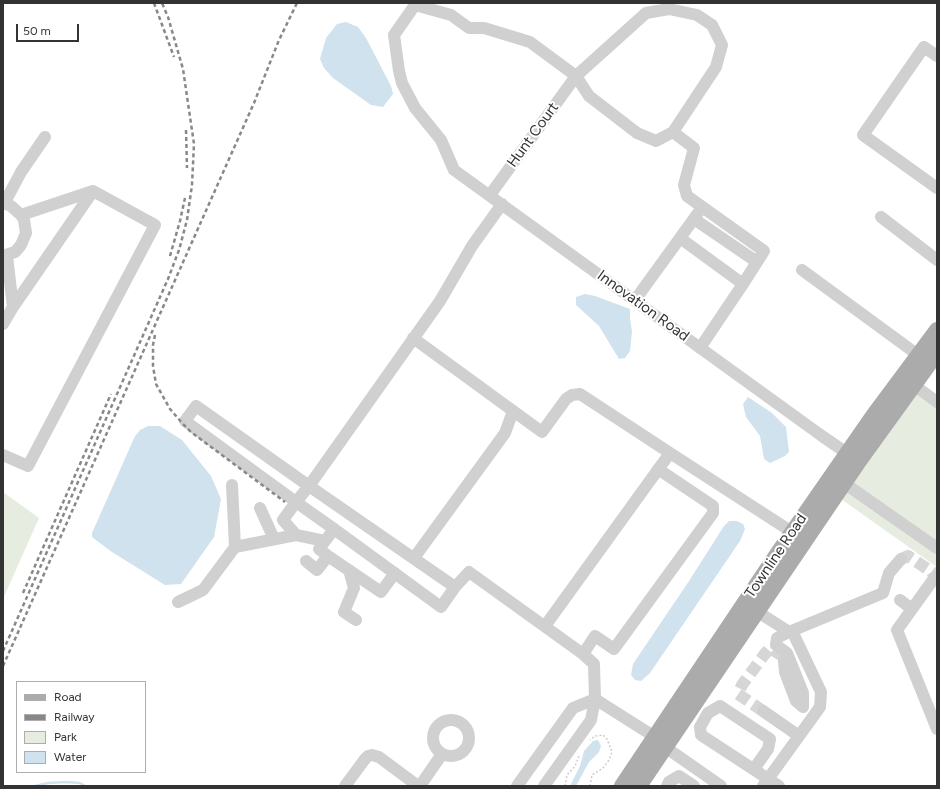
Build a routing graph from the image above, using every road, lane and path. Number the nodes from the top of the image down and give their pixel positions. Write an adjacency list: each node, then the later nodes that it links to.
1 (937, 56): 5 (street)
2 (576, 76): 3 (street); 3 (street); 7 (street, Hunt Court); 7 (street, Innovation Road)
3 (673, 132): 10 (street)
4 (45, 137): 8 (street)
5 (937, 188)
6 (93, 191): 11 (street); 21 (street); 32 (street)
7 (490, 195): 9 (street, Innovation Road)
8 (4, 204): 11 (street)
9 (502, 204): 20 (street, Innovation Road); 24 (street)
10 (702, 207): 13 (street); 17 (street)
11 (21, 215): 15 (street)
12 (880, 217): 16 (street)
13 (694, 218): 14 (street); 17 (street)
14 (680, 238): 19 (street); 20 (street)
15 (5, 256): 21 (street)
16 (937, 260)
17 (757, 262): 19 (street)
18 (802, 270): 27 (street)
19 (743, 284): 25 (street)
20 (635, 300): 25 (street, Innovation Road)
21 (13, 307): 22 (street)
22 (3, 324)
23 (937, 330): 27 (main road, Townline Road)
24 (413, 338): 30 (street); 37 (street)
25 (700, 348): 33 (street, Innovation Road)
26 (937, 354): 28 (main road, Townline Road)
27 (918, 355): 33 (main road, Townline Road)
28 (914, 385): 29 (street); 33 (main road, Townline Road)
29 (937, 402)
30 (513, 411): 31 (street); 48 (street)
31 (670, 453): 34 (street); 41 (street)
32 (3, 455)
33 (853, 457): 35 (main road, Townline Road); 41 (main road, Townline Road)
34 (658, 469): 60 (street); 62 (street)
35 (844, 483): 46 (street); 57 (main road, Townline Road)
36 (232, 485): 45 (street)
37 (309, 486): 38 (street); 38 (street); 48 (street)
38 (296, 502): 40 (street); 42 (street)
39 (260, 508): 43 (street)
40 (334, 529): 44 (street); 52 (street)
41 (792, 532): 57 (main road, Townline Road)
42 (296, 535): 43 (street); 44 (street)
43 (274, 539): 45 (street)
44 (325, 541): 47 (street)
45 (235, 547): 56 (street)
46 (937, 548)
47 (328, 556): 50 (street); 51 (street)
48 (414, 558): 54 (street)
49 (901, 559): 55 (street)
50 (306, 561)
51 (349, 570): 52 (street); 59 (street)
52 (394, 573): 54 (street)
53 (937, 578): 58 (street)
54 (455, 587): 60 (street)
55 (893, 595): 58 (street); 61 (street)
56 (178, 602)
57 (750, 607): 61 (street); 71 (main road, Townline Road)
58 (912, 609): 68 (street)
59 (356, 620)
60 (545, 626): 62 (street)
61 (789, 632): 65 (street); 67 (street)
62 (583, 654): 64 (street)
63 (786, 666): 65 (street)
64 (595, 699): 71 (street); 78 (street); 79 (street)
65 (803, 707): 67 (street)
66 (763, 711): 69 (street)
67 (815, 714): 69 (street)
68 (937, 729)
69 (799, 736): 75 (street)
70 (588, 741): 81 (path)
71 (660, 742): 82 (main road, Townline Road); 83 (main road, Townline Road); 86 (street)
72 (581, 751): 80 (path)
73 (442, 754): 77 (street)
74 (754, 769): 74 (street); 75 (street)
75 (766, 782): 87 (street)
76 (345, 786): 77 (street)
77 (419, 786)
78 (517, 786)
79 (544, 786)
80 (565, 786)
81 (590, 786)
82 (622, 786)
83 (639, 786)
84 (667, 786): 85 (street)
85 (694, 786)
86 (721, 786)
87 (779, 786)

